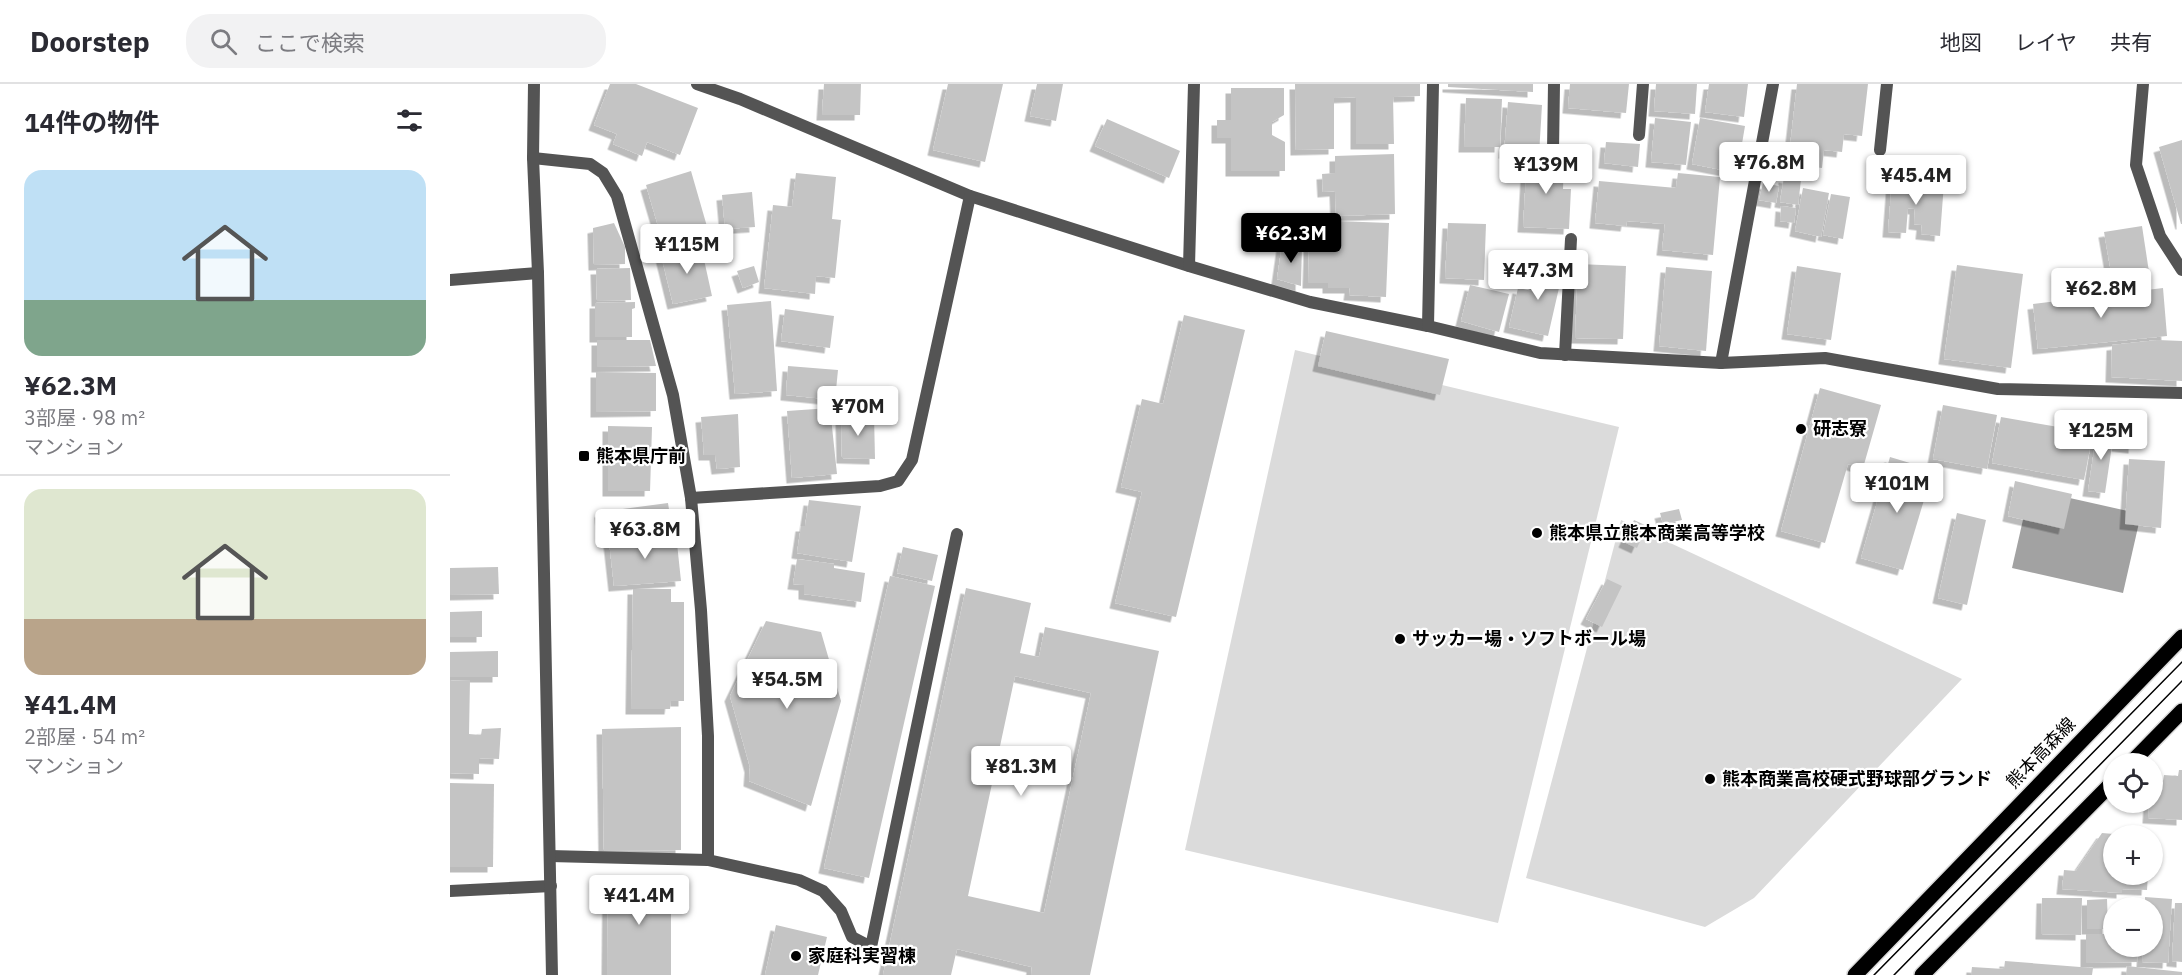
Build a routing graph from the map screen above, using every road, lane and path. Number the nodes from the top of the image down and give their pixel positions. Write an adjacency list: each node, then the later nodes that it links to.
1 (534, 84): 13 (street)
2 (697, 84): 14 (street)
3 (1194, 84): 16 (street)
4 (1433, 84): 20 (street)
5 (1554, 84): 12 (street)
6 (1643, 84): 10 (street)
7 (1773, 84): 22 (street)
8 (1887, 84): 11 (street)
9 (2143, 84): 17 (street)
10 (1639, 135)
11 (1880, 150)
12 (1553, 151)
13 (533, 158): 18 (street); 24 (street)
14 (970, 196): 16 (street); 24 (street)
15 (1571, 239): 21 (street)
16 (1189, 266): 20 (street)
17 (2182, 270)
18 (537, 273): 19 (street); 30 (street)
19 (450, 280)
20 (1428, 326): 21 (street)
21 (1565, 355): 22 (street)
22 (1721, 363): 23 (street)
23 (2182, 393)
24 (691, 498): 31 (street)
25 (957, 534): 31 (street)
26 (2182, 638): 35 (main road, 熊本高森線)
27 (2182, 711): 28 (main road)
28 (2141, 753)
29 (2103, 792): 36 (main road)
30 (550, 856): 31 (street); 32 (street)
31 (708, 860)
32 (551, 886): 33 (street); 34 (street)
33 (450, 891)
34 (552, 975)
35 (1854, 975)
36 (1922, 975)

